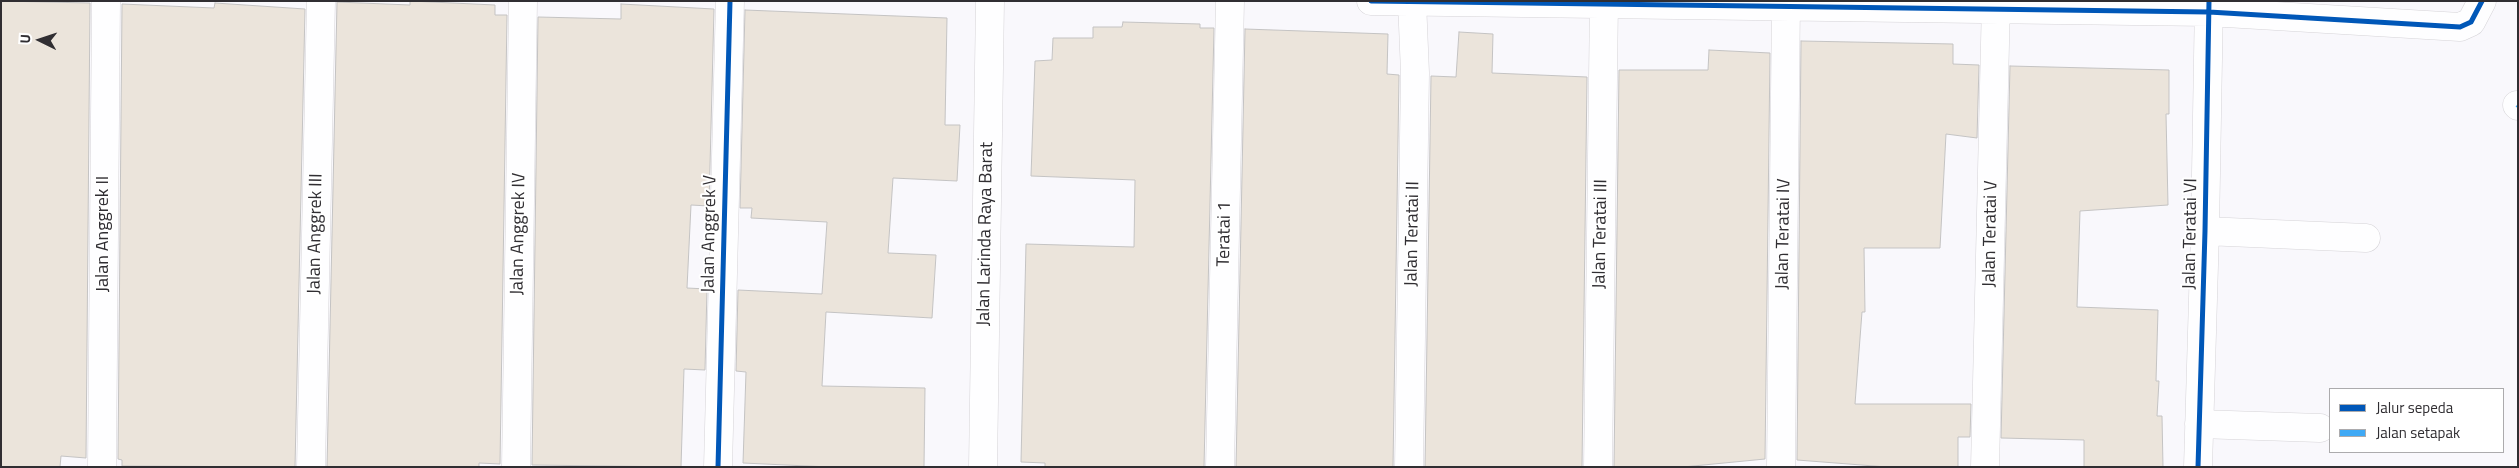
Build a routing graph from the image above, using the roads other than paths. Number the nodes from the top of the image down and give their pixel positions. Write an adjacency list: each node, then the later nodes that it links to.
1 (106, 1): 18 (street, Jalan Anggrek II)
2 (321, 1): 19 (street, Jalan Anggrek III)
3 (523, 1): 20 (street, Jalan Anggrek IV)
4 (730, 1): 21 (street, Jalan Anggrek V)
5 (990, 1): 22 (street, Jalan Larinda Raya Barat)
6 (1230, 1): 23 (street, Teratai 1)
7 (1370, 1): 9 (street)
8 (2482, 1): 13 (street)
9 (1412, 2): 10 (street); 24 (street, Jalan Teratai II)
10 (1604, 3): 11 (street); 25 (street, Jalan Teratai III)
11 (1786, 4): 12 (street); 26 (street, Jalan Teratai IV)
12 (1996, 6): 13 (street); 27 (street, Jalan Teratai V)
13 (2208, 7): 14 (street, Jalan Teratai VI)
14 (2205, 230): 15 (street); 16 (street, Jalan Teratai VI)
15 (2366, 238)
16 (2199, 424): 17 (street); 28 (street, Jalan Teratai VI)
17 (2320, 428)
18 (102, 467)
19 (311, 467)
20 (516, 467)
21 (718, 467)
22 (983, 467)
23 (1220, 467)
24 (1409, 467)
25 (1598, 467)
26 (1781, 467)
27 (1986, 467)
28 (2198, 467)

